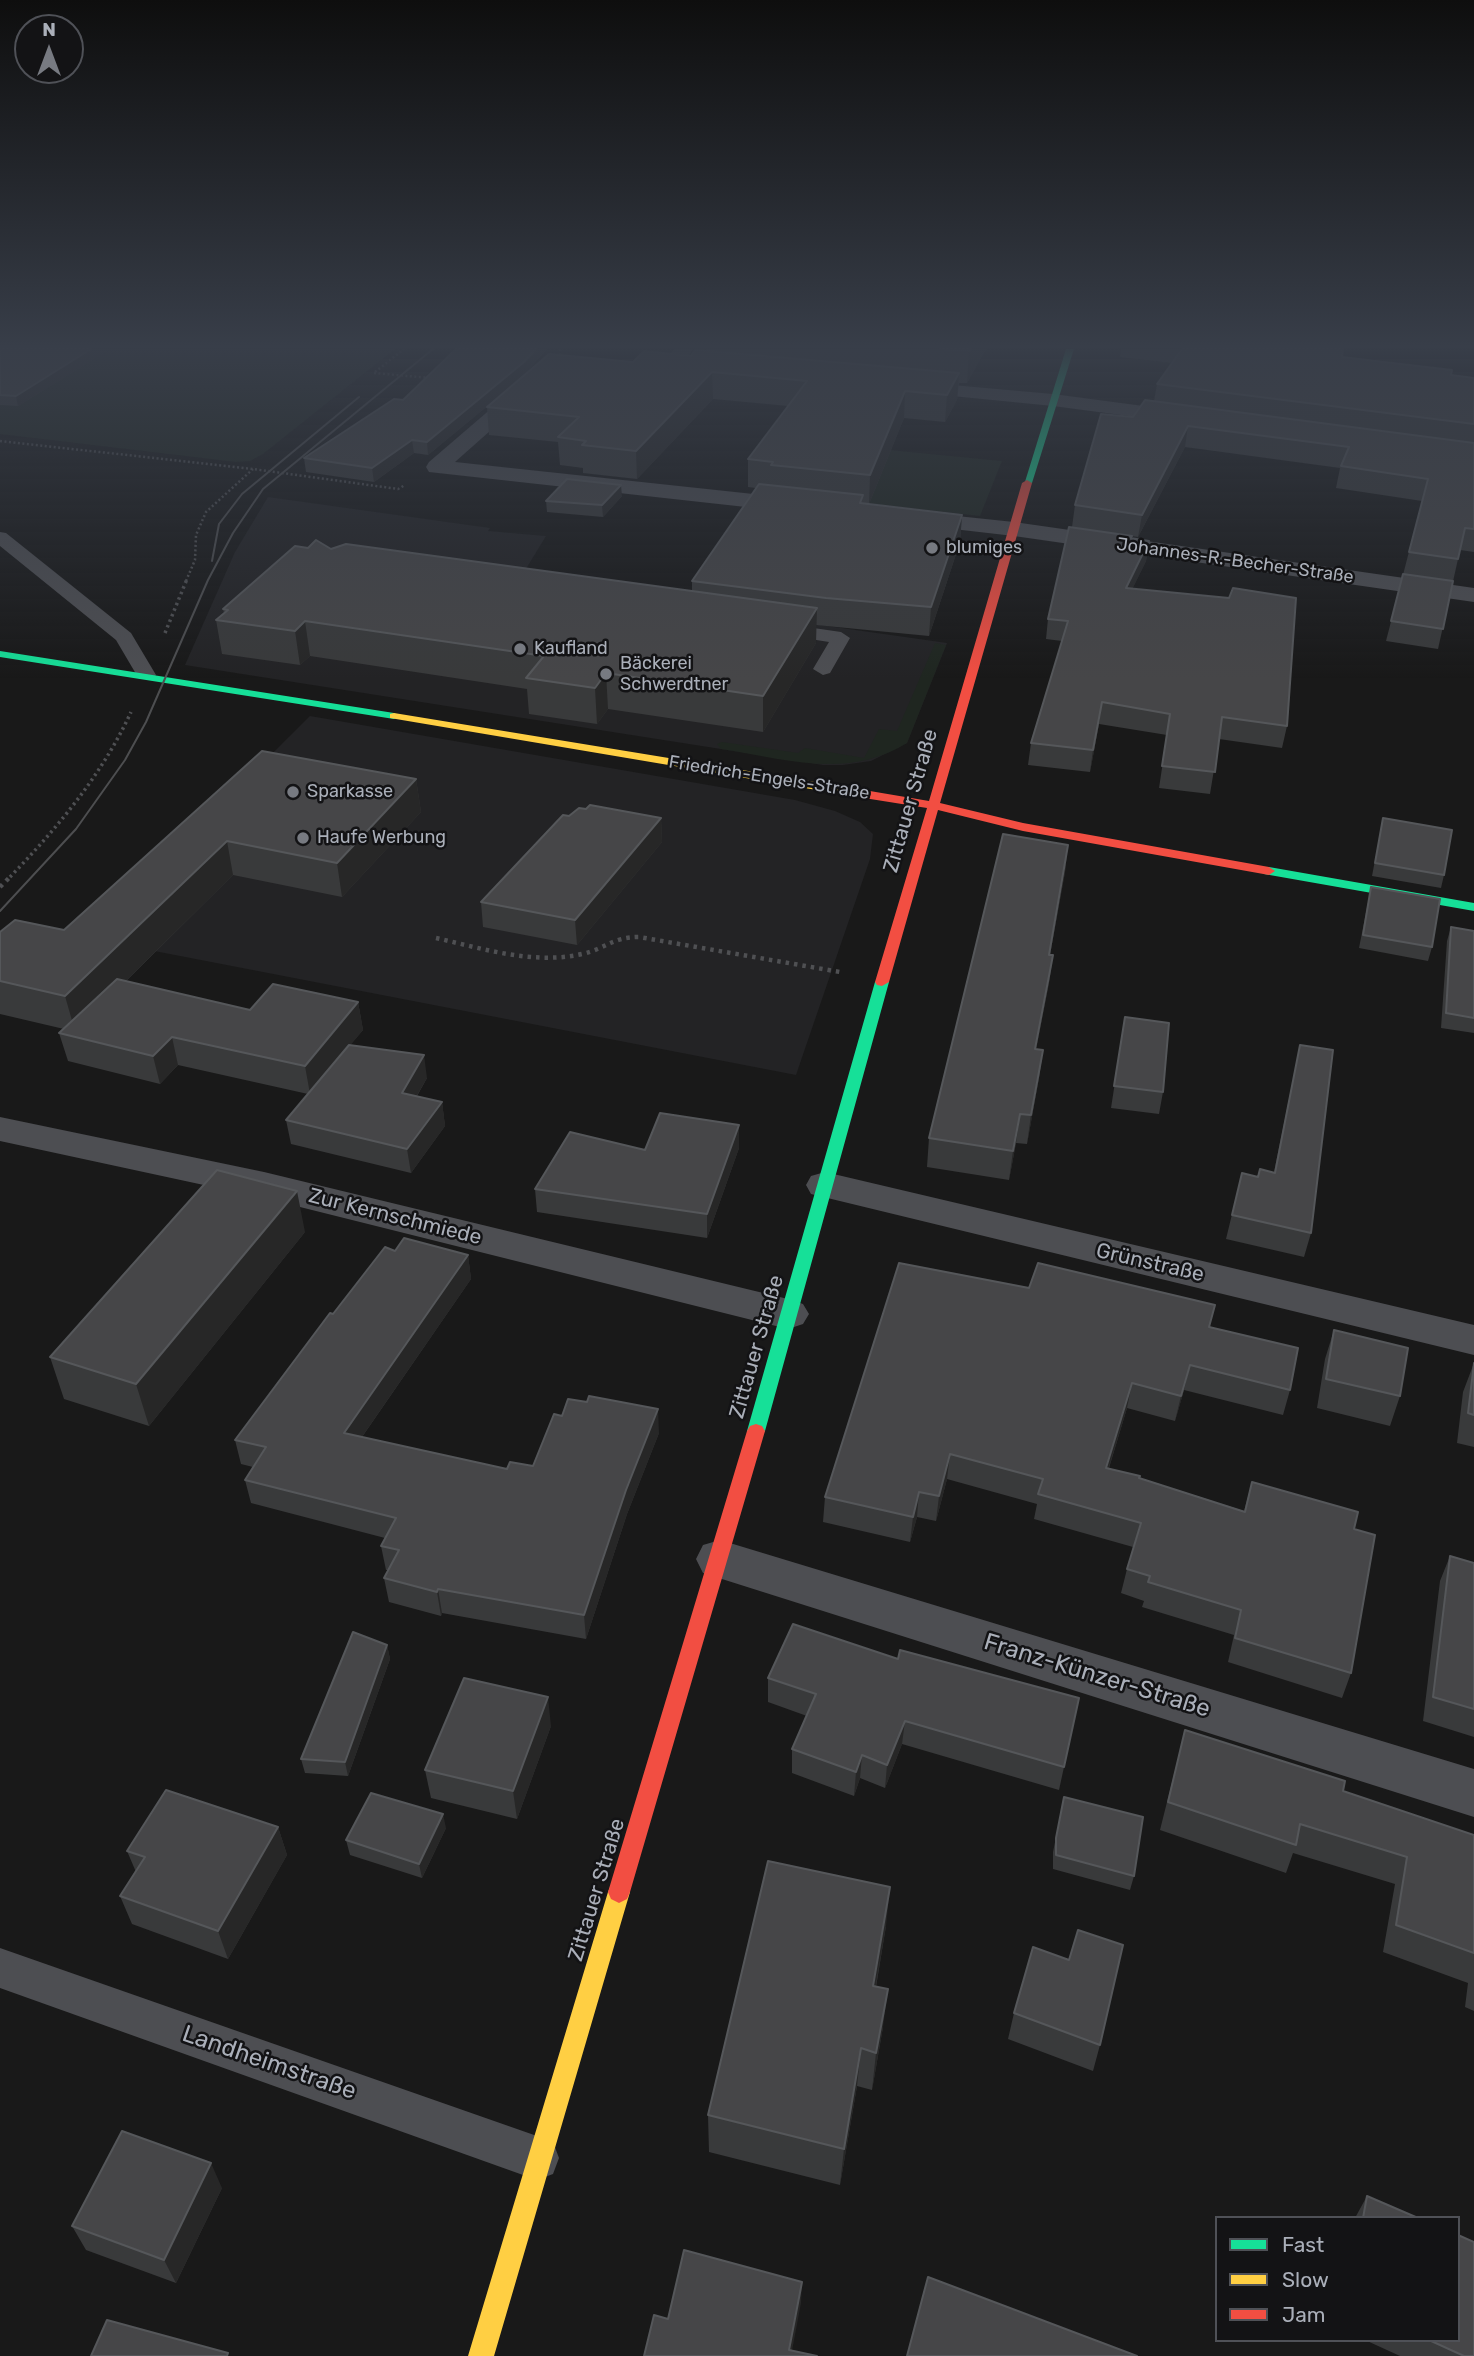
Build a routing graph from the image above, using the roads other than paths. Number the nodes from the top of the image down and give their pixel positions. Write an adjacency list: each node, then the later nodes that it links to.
1 (446, 459): 3 (street)
2 (1036, 459): 5 (main road, Zittauer Straße)
3 (827, 509)
4 (881, 515): 5 (street, Johannes-R.-Becher-Straße)
5 (1014, 529): 7 (street, Johannes-R.-Becher-Straße); 12 (main road, Zittauer Straße)
6 (0, 537): 11 (lane)
7 (1474, 595)
8 (761, 627): 10 (lane)
9 (0, 654): 11 (main road, Friedrich-Engels-Straße)
10 (823, 669)
11 (145, 675): 12 (main road, Friedrich-Engels-Straße)
12 (932, 805): 13 (main road, Friedrich-Engels-Straße); 15 (main road, Zittauer Straße)
13 (1474, 907)
14 (0, 1129): 16 (street, Zur Kernschmiede)
15 (825, 1185): 16 (main road, Zittauer Straße); 17 (street, Grünstraße)
16 (788, 1314): 18 (main road, Zittauer Straße)
17 (1474, 1340)
18 (720, 1559): 19 (street, Franz-Künzer-Straße); 21 (main road, Zittauer Straße)
19 (1474, 1793)
20 (0, 1968): 21 (lane, Landheimstraße)
21 (537, 2158): 22 (main road, Zittauer Straße)
22 (481, 2356)

